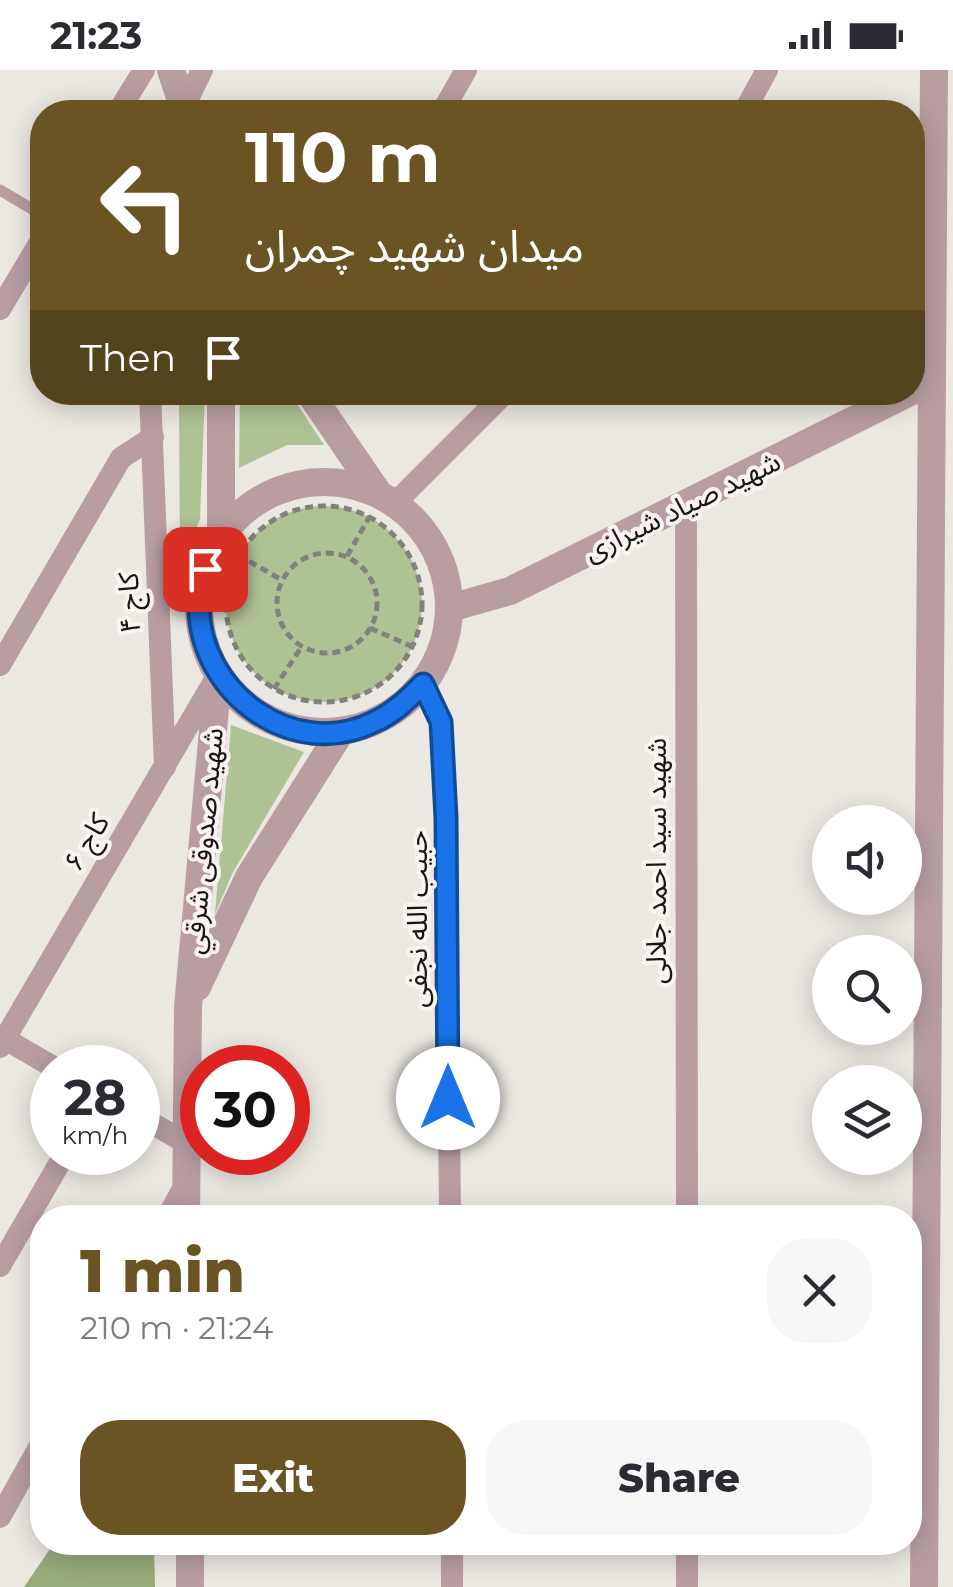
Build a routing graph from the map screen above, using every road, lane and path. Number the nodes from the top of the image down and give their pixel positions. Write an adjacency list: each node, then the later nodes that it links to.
1 (144, 70): 7 (street)
2 (170, 70): 8 (street)
3 (202, 70): 9 (street)
4 (466, 70): 10 (street)
5 (767, 70): 11 (street)
6 (934, 70): 14 (street)
7 (129, 100)
8 (181, 100)
9 (189, 100)
10 (449, 100)
11 (751, 100)
12 (0, 190): 13 (lane)
13 (30, 208)
14 (925, 222)
15 (30, 258): 17 (street)
16 (925, 307): 18 (street)
17 (0, 309)
18 (928, 384): 63 (street)
19 (151, 405): 24 (street, کاج ۴)
20 (222, 405): 27 (street)
21 (317, 405): 25 (street)
22 (491, 405): 25 (street)
23 (886, 405): 26 (street, شهید صیاد شیرازی)
24 (154, 437): 32 (street); 40 (street, کاج ۴)
25 (381, 504): 27 (path); 27 (street); 28 (path); 30 (street); 34 (path)
26 (686, 504): 30 (street, شهید صیاد شیرازی); 52 (street, شهید سید احمد جلالی)
27 (230, 546): 29 (path); 36 (street); 38 (path)
28 (347, 556): 29 (path); 31 (path)
29 (282, 580): 33 (path)
30 (450, 608): 37 (street)
31 (370, 628): 33 (path); 34 (path)
32 (8, 632): 35 (street)
33 (302, 646): 38 (path)
34 (413, 646): 38 (path)
35 (0, 665)
36 (218, 675): 39 (street); 40 (street, کاج ۶); 41 (street, شهید صدوقی شرقي)
37 (423, 684): 39 (street); 51 (street, حبیب الله نجفی)
38 (274, 689)
39 (340, 732): 41 (street, شهید صدوقی شرقي)
40 (165, 767): 42 (street, کاج ۶)
41 (188, 1007): 43 (street, شهید صدوقی شرقي)
42 (2, 1040): 44 (street)
43 (187, 1045)
44 (30, 1055)
45 (53, 1175): 48 (street)
46 (186, 1175): 47 (street, شهید صدوقی شرقي)
47 (186, 1184): 49 (street); 50 (street, شهید صدوقی شرقي)
48 (35, 1205)
49 (174, 1205)
50 (186, 1205)
51 (450, 1205)
52 (687, 1205)
53 (30, 1214): 54 (street)
54 (0, 1266)
55 (30, 1464): 56 (street)
56 (0, 1518)
57 (190, 1555): 60 (street)
58 (452, 1555): 61 (street)
59 (687, 1555): 62 (street)
60 (190, 1587)
61 (452, 1587)
62 (688, 1587)
63 (924, 1587)

